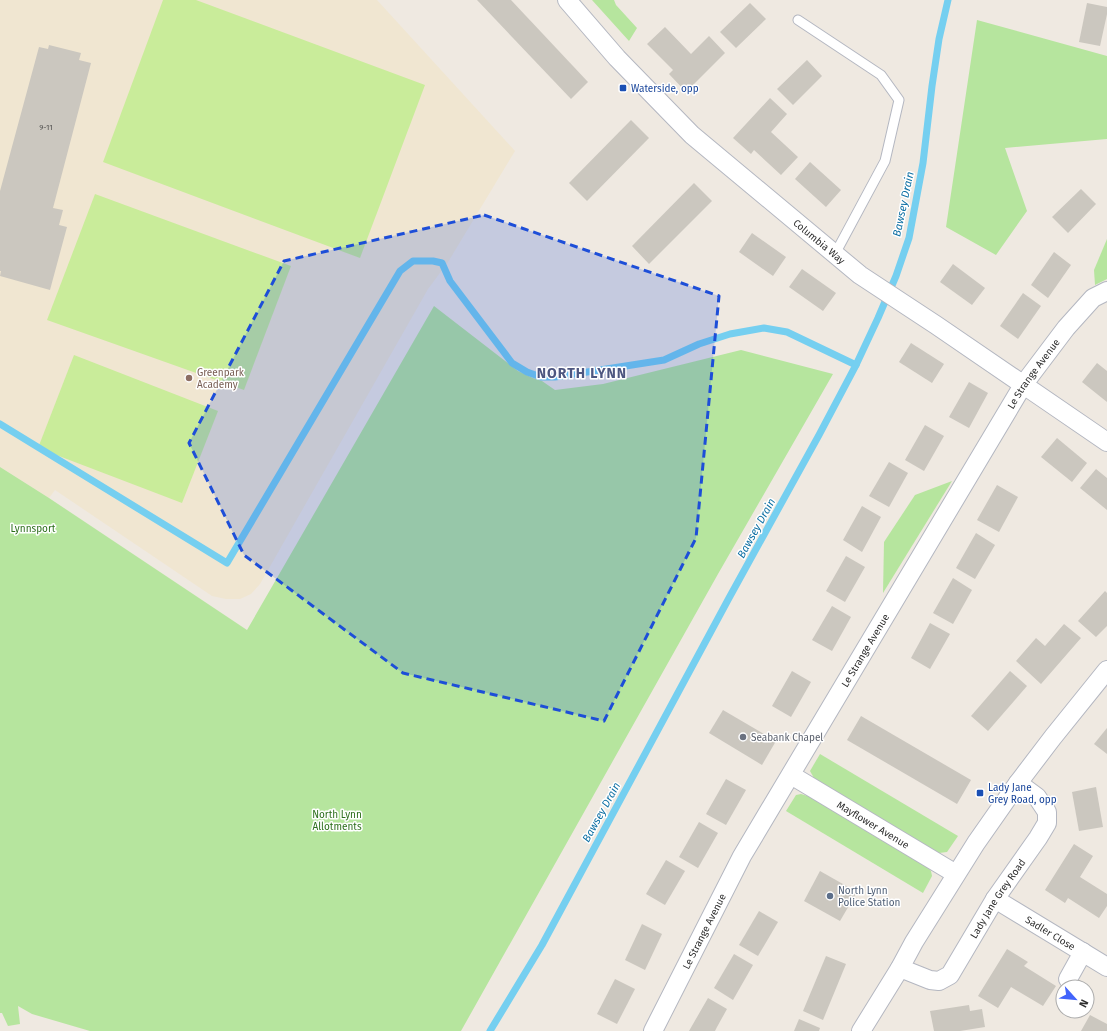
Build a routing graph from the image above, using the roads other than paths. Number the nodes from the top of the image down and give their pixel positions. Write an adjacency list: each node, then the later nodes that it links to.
1 (567, 0): 3 (street, Columbia Way)
2 (798, 20): 3 (lane)
3 (835, 254): 5 (street, Columbia Way)
4 (1107, 291): 5 (street, Le Strange Avenue)
5 (1023, 385): 6 (street, Columbia Way); 8 (street, Le Strange Avenue)
6 (1107, 442)
7 (1107, 670): 9 (street)
8 (791, 775): 10 (street, Mayflower Avenue); 16 (street, Le Strange Avenue)
9 (1018, 783): 10 (street); 11 (street, Lady Jane Grey Road)
10 (956, 874): 14 (street)
11 (995, 899): 12 (street, Sadler Close); 14 (street, Lady Jane Grey Road)
12 (1082, 952): 13 (street, Sadler Close); 15 (street)
13 (1107, 967)
14 (900, 968): 17 (street)
15 (1068, 978)
16 (653, 1031)
17 (861, 1031)

